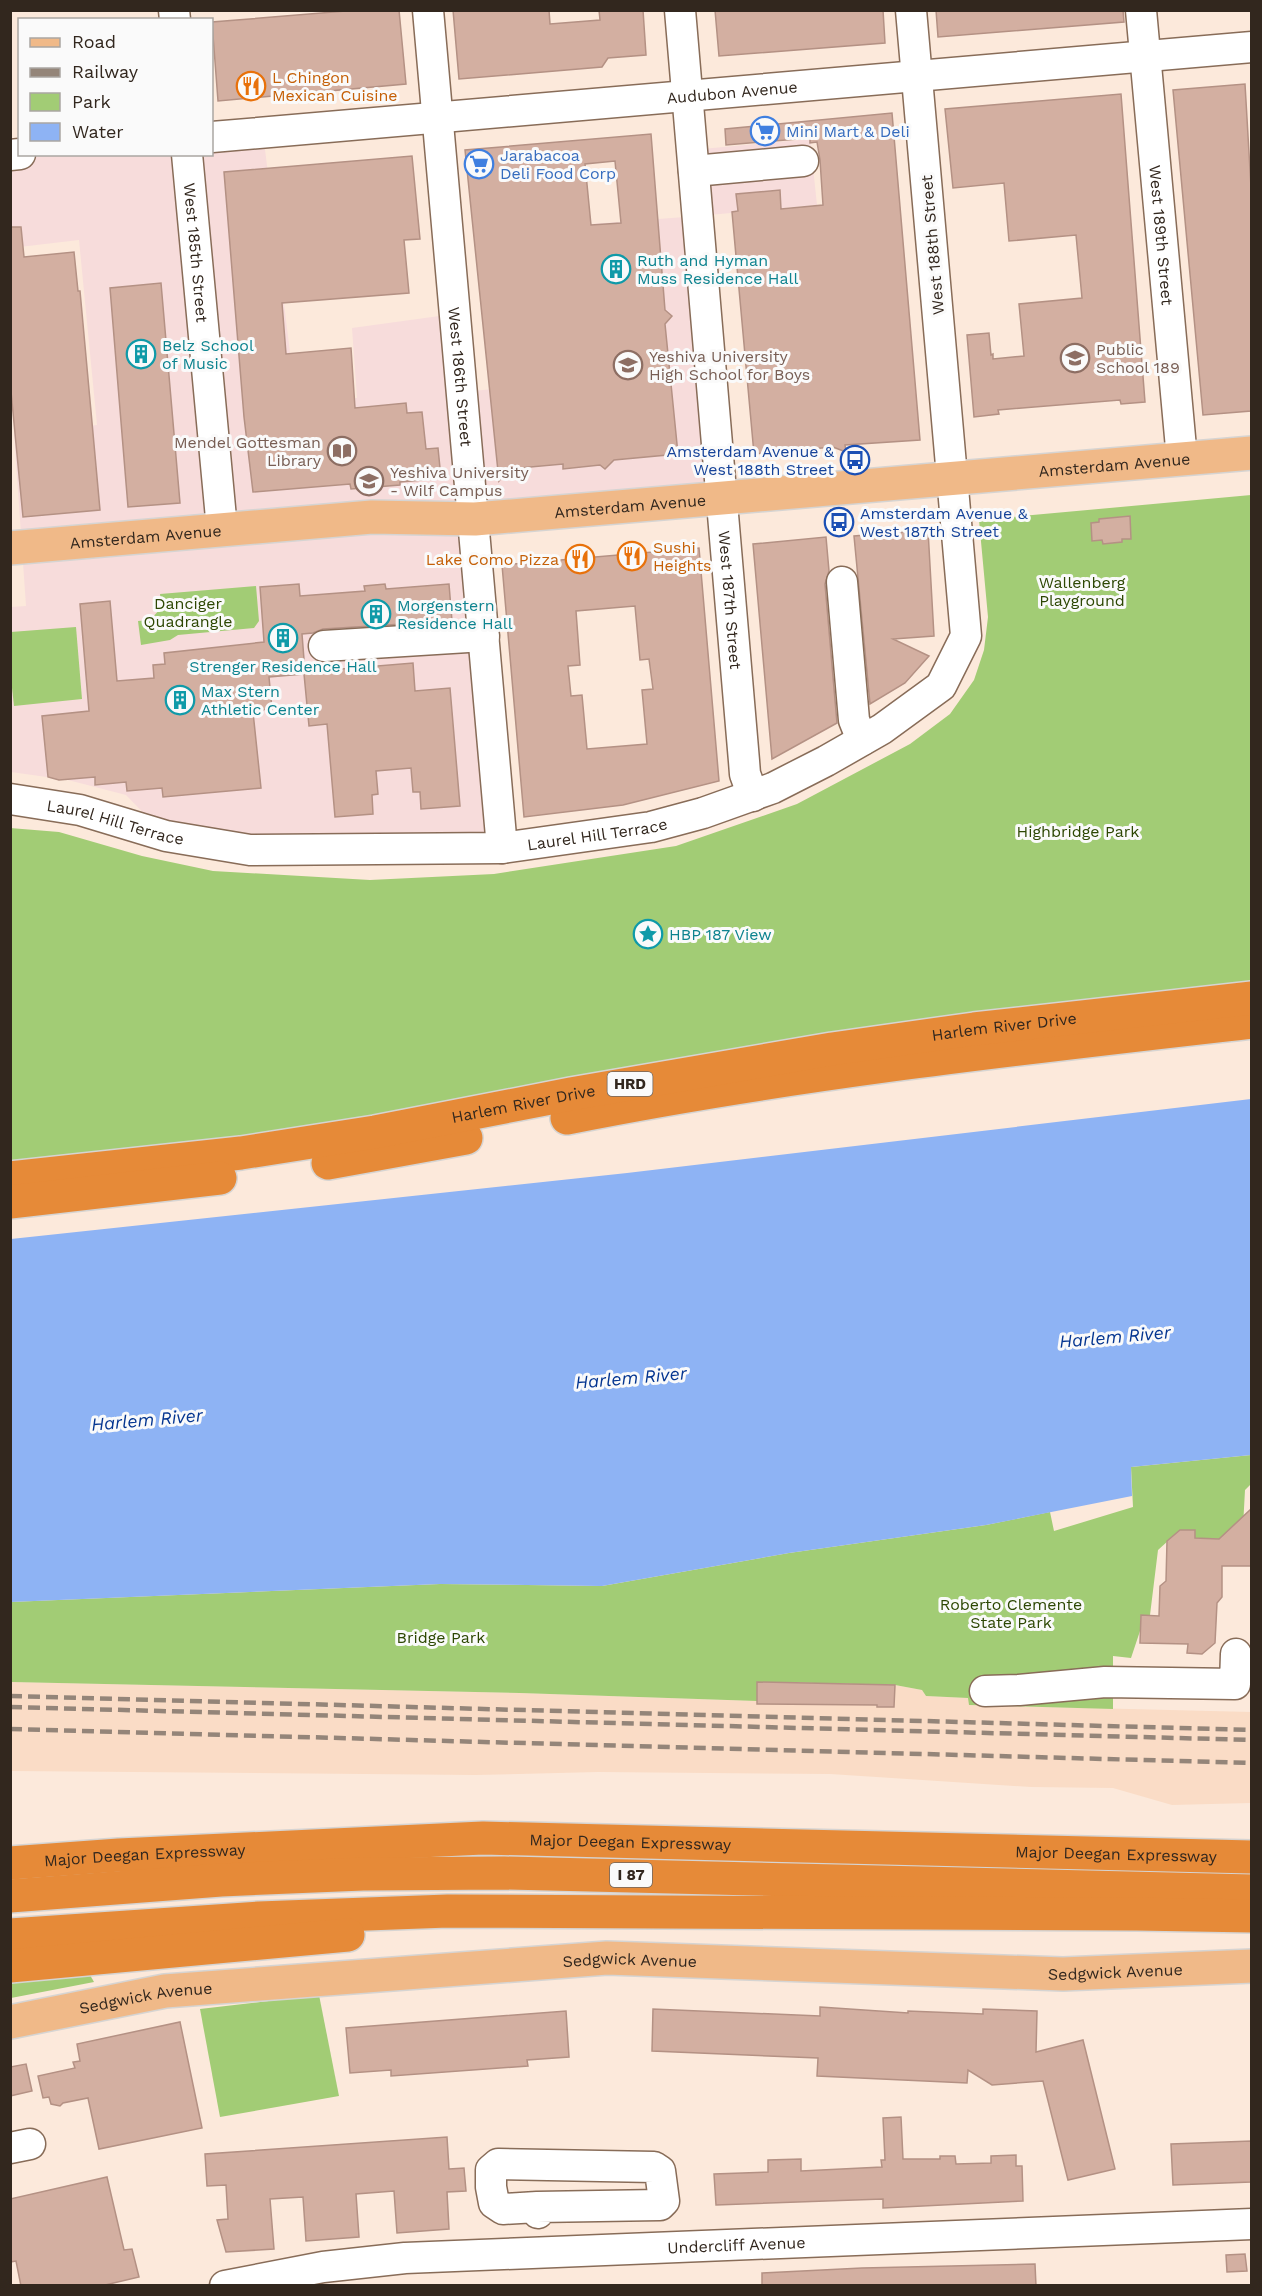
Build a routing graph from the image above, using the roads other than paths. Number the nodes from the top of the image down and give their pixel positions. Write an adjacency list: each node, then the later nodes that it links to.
1 (428, 10): 9 (street, West 186th Street)
2 (680, 10): 8 (street, West 187th Street)
3 (910, 10): 7 (street, West 188th Street)
4 (1141, 10): 6 (street, West 189th Street)
5 (1251, 47): 6 (street, Audubon Avenue)
6 (1145, 56): 7 (street, Audubon Avenue); 15 (street, West 189th Street)
7 (916, 76): 8 (street, Audubon Avenue); 16 (street, West 188th Street)
8 (687, 96): 9 (street, Audubon Avenue); 13 (street, West 187th Street)
9 (437, 118): 10 (street, Audubon Avenue); 18 (street, West 186th Street)
10 (213, 137)
11 (187, 156): 19 (street, West 185th Street)
12 (803, 162): 13 (street)
13 (694, 171): 17 (street, West 187th Street)
14 (1251, 453): 15 (main road, Amsterdam Avenue)
15 (1182, 459): 16 (main road, Amsterdam Avenue)
16 (953, 479): 17 (main road, Amsterdam Avenue); 24 (street, Laurel Hill Terrace)
17 (722, 498): 18 (main road, Amsterdam Avenue); 25 (street, West 187th Street)
18 (475, 519): 19 (main road, Amsterdam Avenue); 22 (street, West 186th Street)
19 (222, 529): 20 (main road, Amsterdam Avenue)
20 (10, 548)
21 (846, 581): 24 (street)
22 (484, 636): 23 (street); 27 (street, West 186th Street)
23 (324, 646)
24 (866, 738): 25 (street, Laurel Hill Terrace)
25 (753, 796): 27 (street, Laurel Hill Terrace)
26 (10, 799): 27 (street, Laurel Hill Terrace)
27 (502, 848)
28 (1251, 998): 30 (highway, Harlem River Drive / HRD)
29 (1251, 1022): 31 (highway, Harlem River Drive / HRD)
30 (10, 1178)
31 (10, 1202)
32 (1236, 1654): 33 (street)
33 (985, 1691)
34 (483, 1838): 35 (highway); 36 (highway, Major Deegan Expressway / I 87); 37 (highway, Major Deegan Expressway / I 87)
35 (10, 1842)
36 (1251, 1857)
37 (10, 1863)
38 (1251, 1891): 39 (highway, Major Deegan Expressway / I 87)
39 (10, 1896)
40 (772, 1912): 41 (highway); 42 (highway); 43 (highway)
41 (1251, 1916)
42 (10, 1935)
43 (10, 1966)
44 (1251, 1966): 45 (main road, Sedgwick Avenue)
45 (10, 2022)
46 (1251, 2224): 47 (street, Undercliff Avenue)
47 (538, 2226): 47 (street); 48 (street, Undercliff Avenue)
48 (225, 2286)

